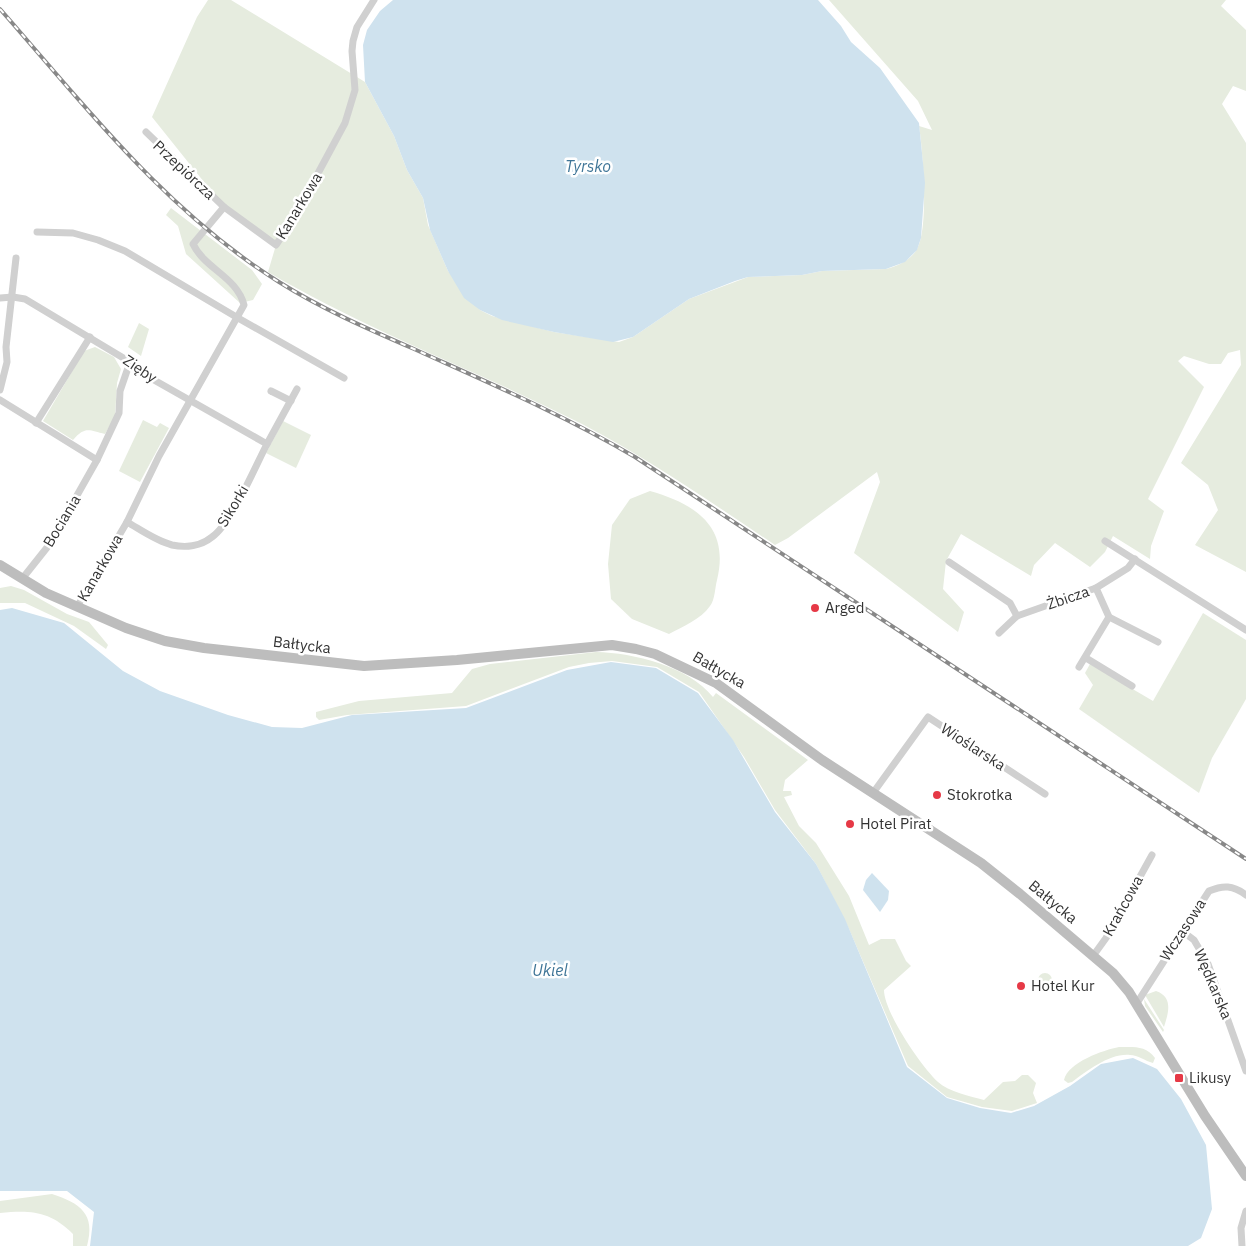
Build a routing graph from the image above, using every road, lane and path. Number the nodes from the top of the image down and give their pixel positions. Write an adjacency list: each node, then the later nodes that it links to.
1 (374, 0): 3 (street, Kanarkowa)
2 (146, 132): 3 (street, Przepiórcza)
3 (224, 207): 8 (street, Kanarkowa)
4 (37, 232): 8 (street)
5 (16, 258): 6 (street)
6 (13, 297): 7 (street, Zięby); 9 (street, Zięby); 13 (street)
7 (0, 298)
8 (238, 318): 11 (street); 16 (street, Kanarkowa)
9 (90, 337): 10 (street, Zięby); 18 (street)
10 (130, 362): 16 (street, Zięby); 20 (street, Bociania)
11 (344, 378)
12 (298, 389): 17 (street, Sikorki)
13 (0, 390)
14 (271, 390): 17 (street)
15 (0, 400): 18 (street)
16 (191, 400): 19 (street); 21 (street, Kanarkowa)
17 (291, 401): 19 (street, Sikorki)
18 (36, 423): 20 (street)
19 (267, 444): 21 (street, Sikorki)
20 (96, 460): 26 (street, Bociania)
21 (127, 522): 28 (street, Kanarkowa)
22 (1105, 541): 23 (street)
23 (1135, 560): 27 (street, Żbicza); 31 (street)
24 (949, 562): 29 (street)
25 (0, 565): 26 (main road, Bałtycka)
26 (22, 579): 28 (main road, Bałtycka)
27 (1096, 588): 29 (street, Żbicza); 30 (street)
28 (77, 607): 37 (main road, Bałtycka)
29 (1017, 616): 32 (street, Żbicza)
30 (1109, 618): 33 (street); 34 (street)
31 (1246, 630)
32 (999, 633)
33 (1158, 642)
34 (1086, 658): 35 (street); 36 (street)
35 (1079, 667)
36 (1132, 686)
37 (873, 793): 38 (street, Wioślarska); 42 (main road, Bałtycka)
38 (1045, 794)
39 (1152, 855): 42 (street, Krańcowa)
40 (1246, 895): 41 (street, Wczasowa)
41 (1182, 931): 43 (street, Wczasowa); 44 (street, Wędkarska)
42 (1093, 956): 43 (main road, Bałtycka)
43 (1137, 1003): 45 (main road, Bałtycka)
44 (1246, 1071)
45 (1246, 1176)
46 (1246, 1211): 47 (street)
47 (1242, 1246)

